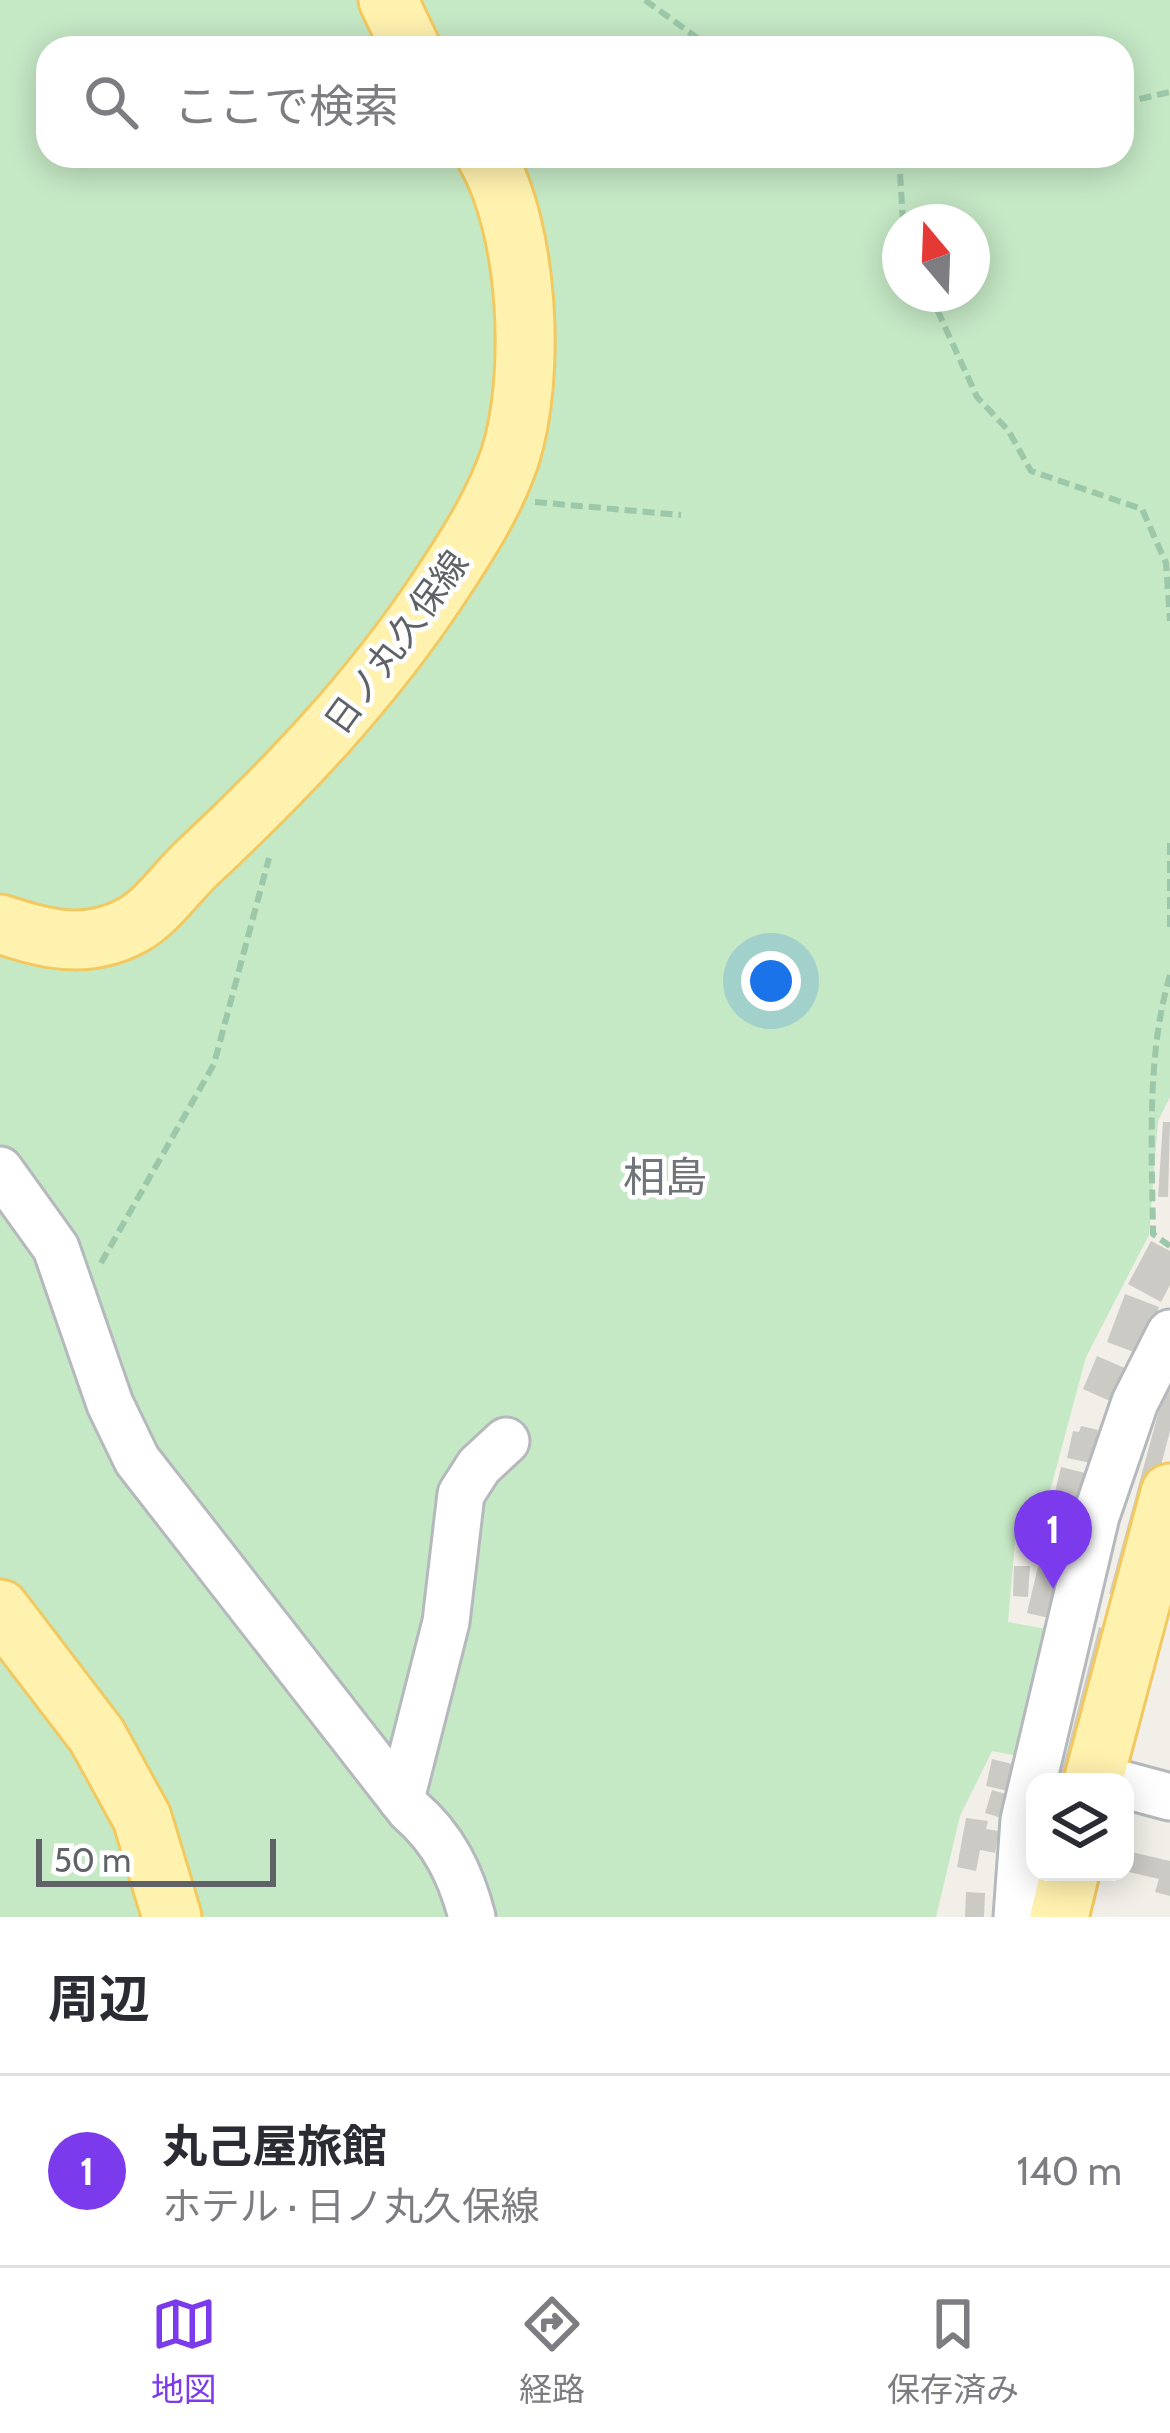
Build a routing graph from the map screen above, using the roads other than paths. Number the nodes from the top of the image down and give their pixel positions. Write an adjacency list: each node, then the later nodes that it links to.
1 (388, 0): 2 (main road)
2 (405, 36)
3 (491, 168): 4 (main road, 日ノ丸久保線)
4 (0, 924)
5 (0, 1170): 13 (street)
6 (1170, 1333): 17 (street)
7 (506, 1441): 13 (street)
8 (1170, 1493): 10 (main road)
9 (0, 1609): 15 (main road)
10 (1108, 1773)
11 (1134, 1789): 12 (street)
12 (1170, 1797)
13 (401, 1799): 16 (street)
14 (1068, 1881): 18 (main road)
15 (172, 1917)
16 (472, 1917)
17 (1017, 1917)
18 (1059, 1917)

